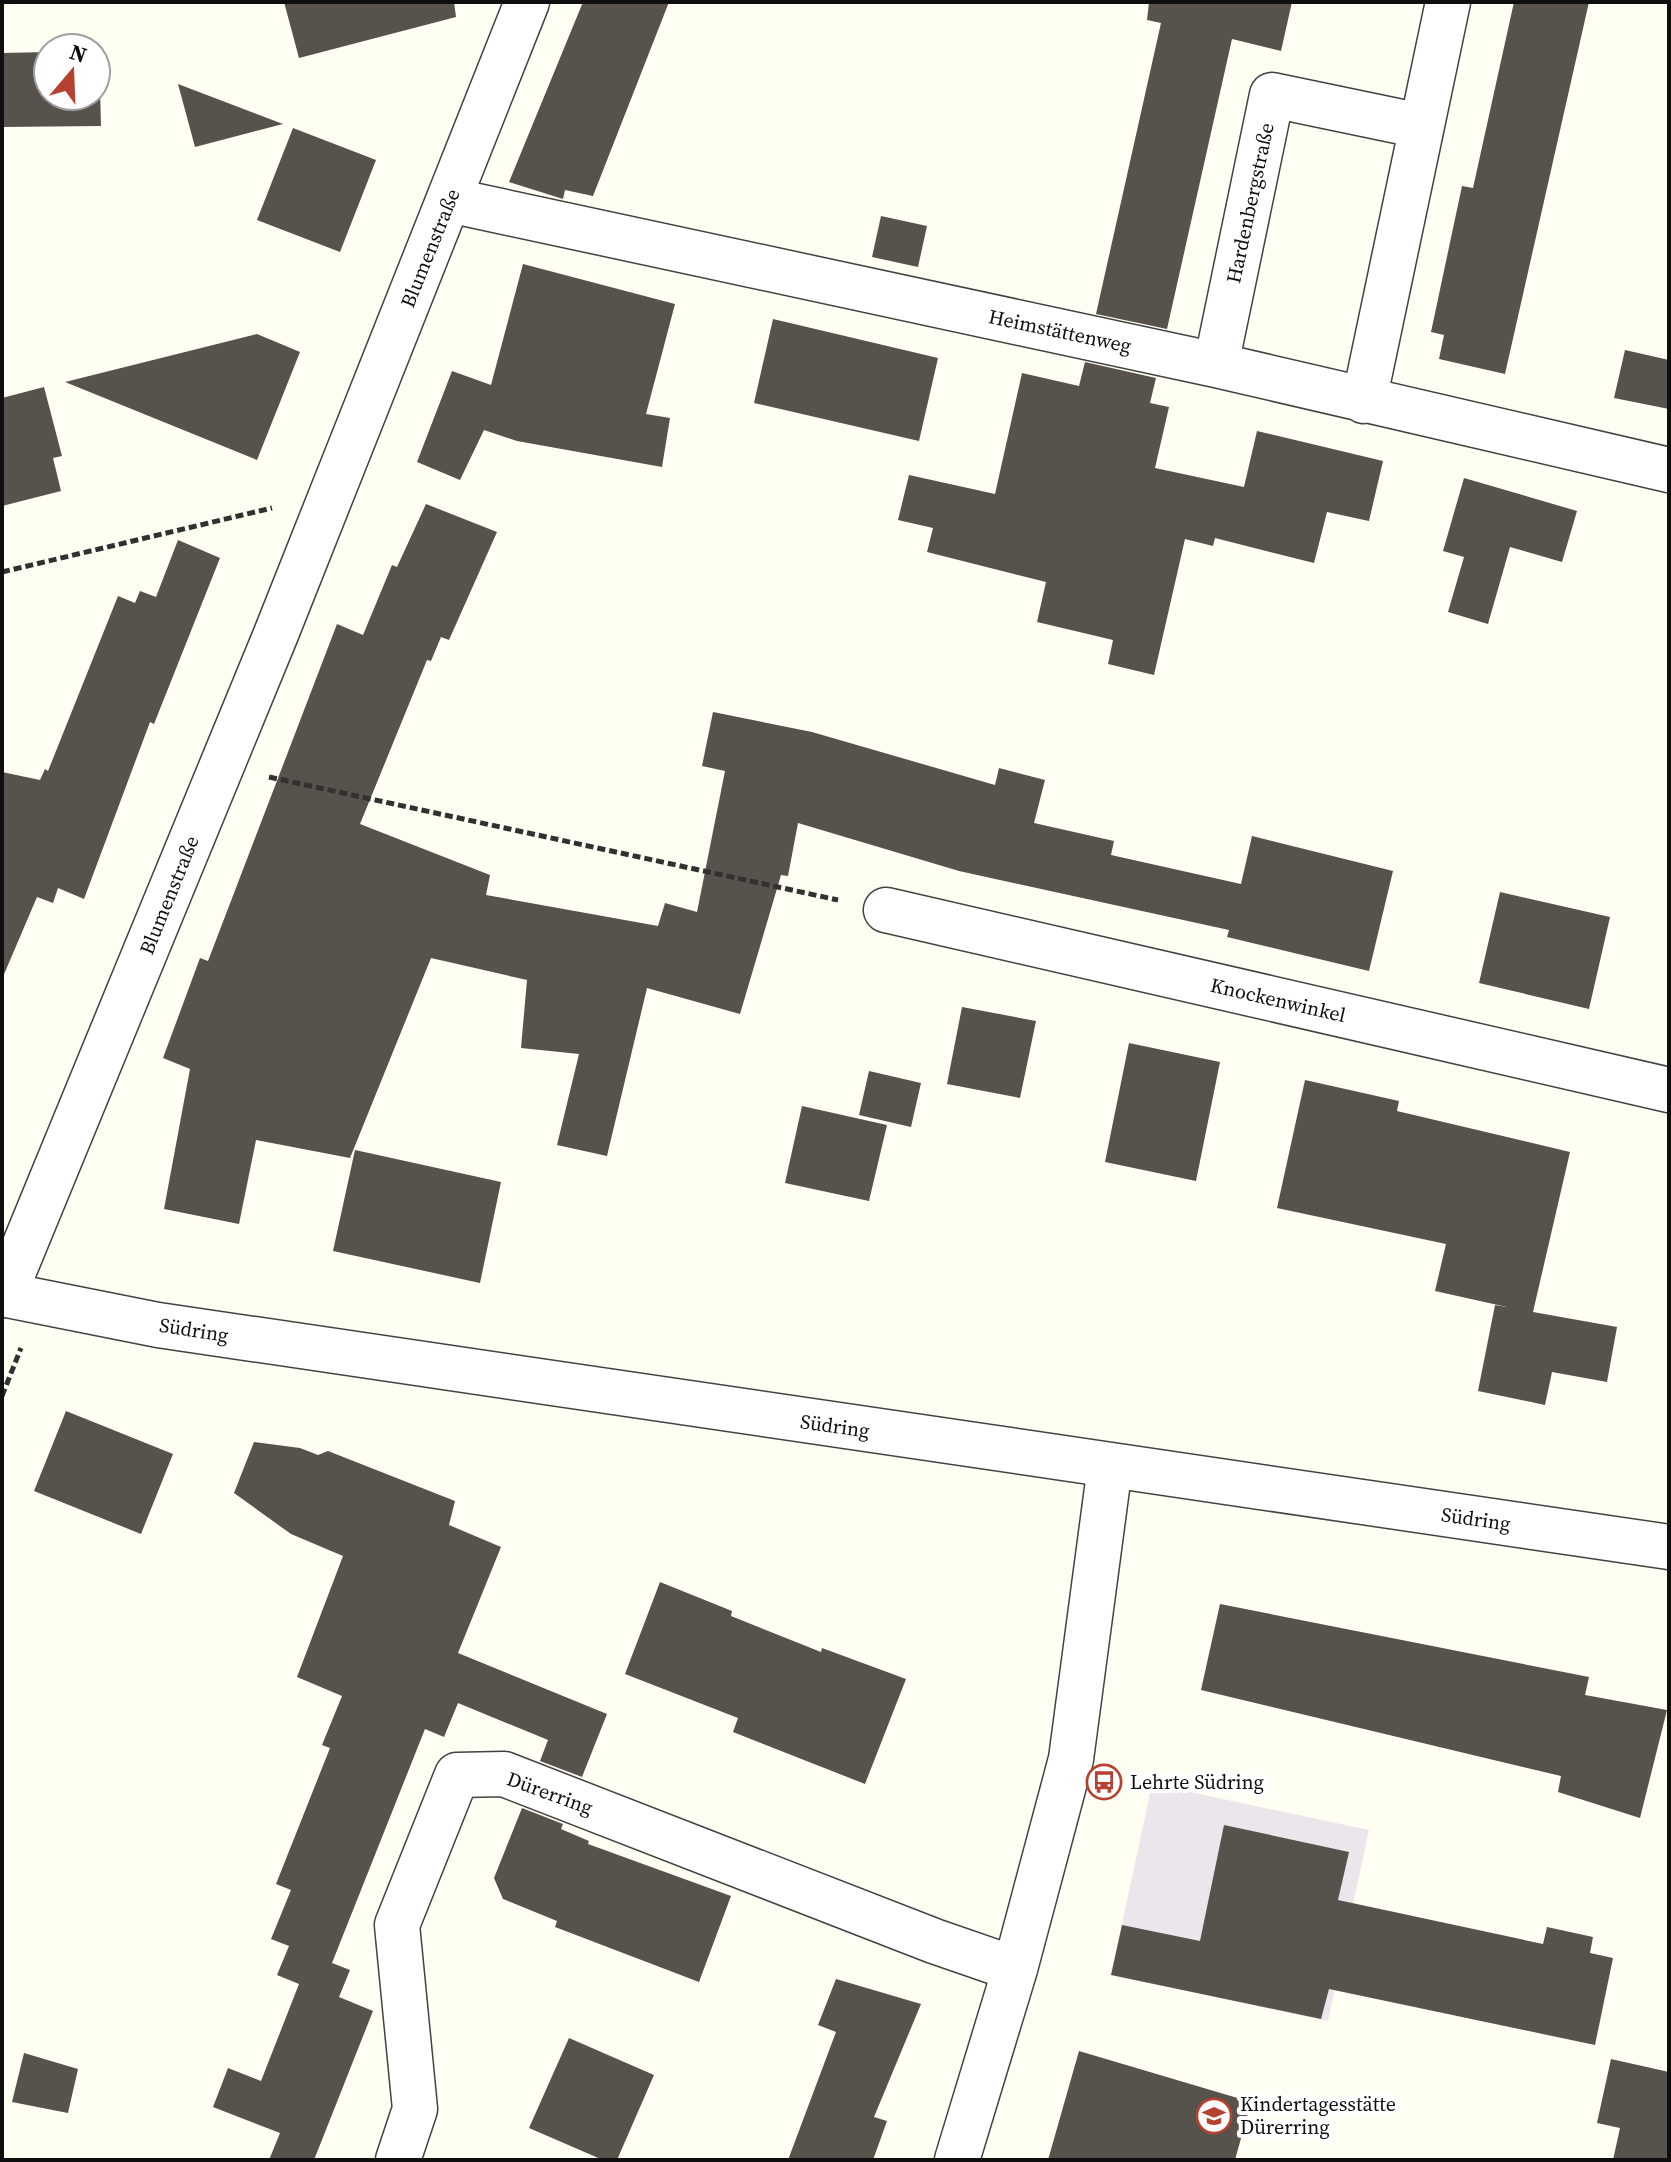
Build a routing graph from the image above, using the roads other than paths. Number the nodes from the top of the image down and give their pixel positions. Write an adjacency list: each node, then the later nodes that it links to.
1 (527, 2): 4 (street, Blumenstraße)
2 (1448, 2): 3 (street)
3 (1421, 126): 5 (street, Hardenbergstraße); 6 (street)
4 (449, 200): 5 (street, Heimstättenweg); 10 (street, Blumenstraße)
5 (1216, 365): 6 (street, Heimstättenweg)
6 (1364, 401): 7 (street, Heimstättenweg)
7 (1669, 470)
8 (886, 910): 9 (street, Knockenwinkel)
9 (1669, 1090)
10 (3, 1294): 11 (street, Südring)
11 (1110, 1466): 12 (street, Südring); 13 (street)
12 (1669, 1547)
13 (1015, 1969): 14 (street, Dürerring); 15 (street)
14 (398, 2160)
15 (957, 2160)

